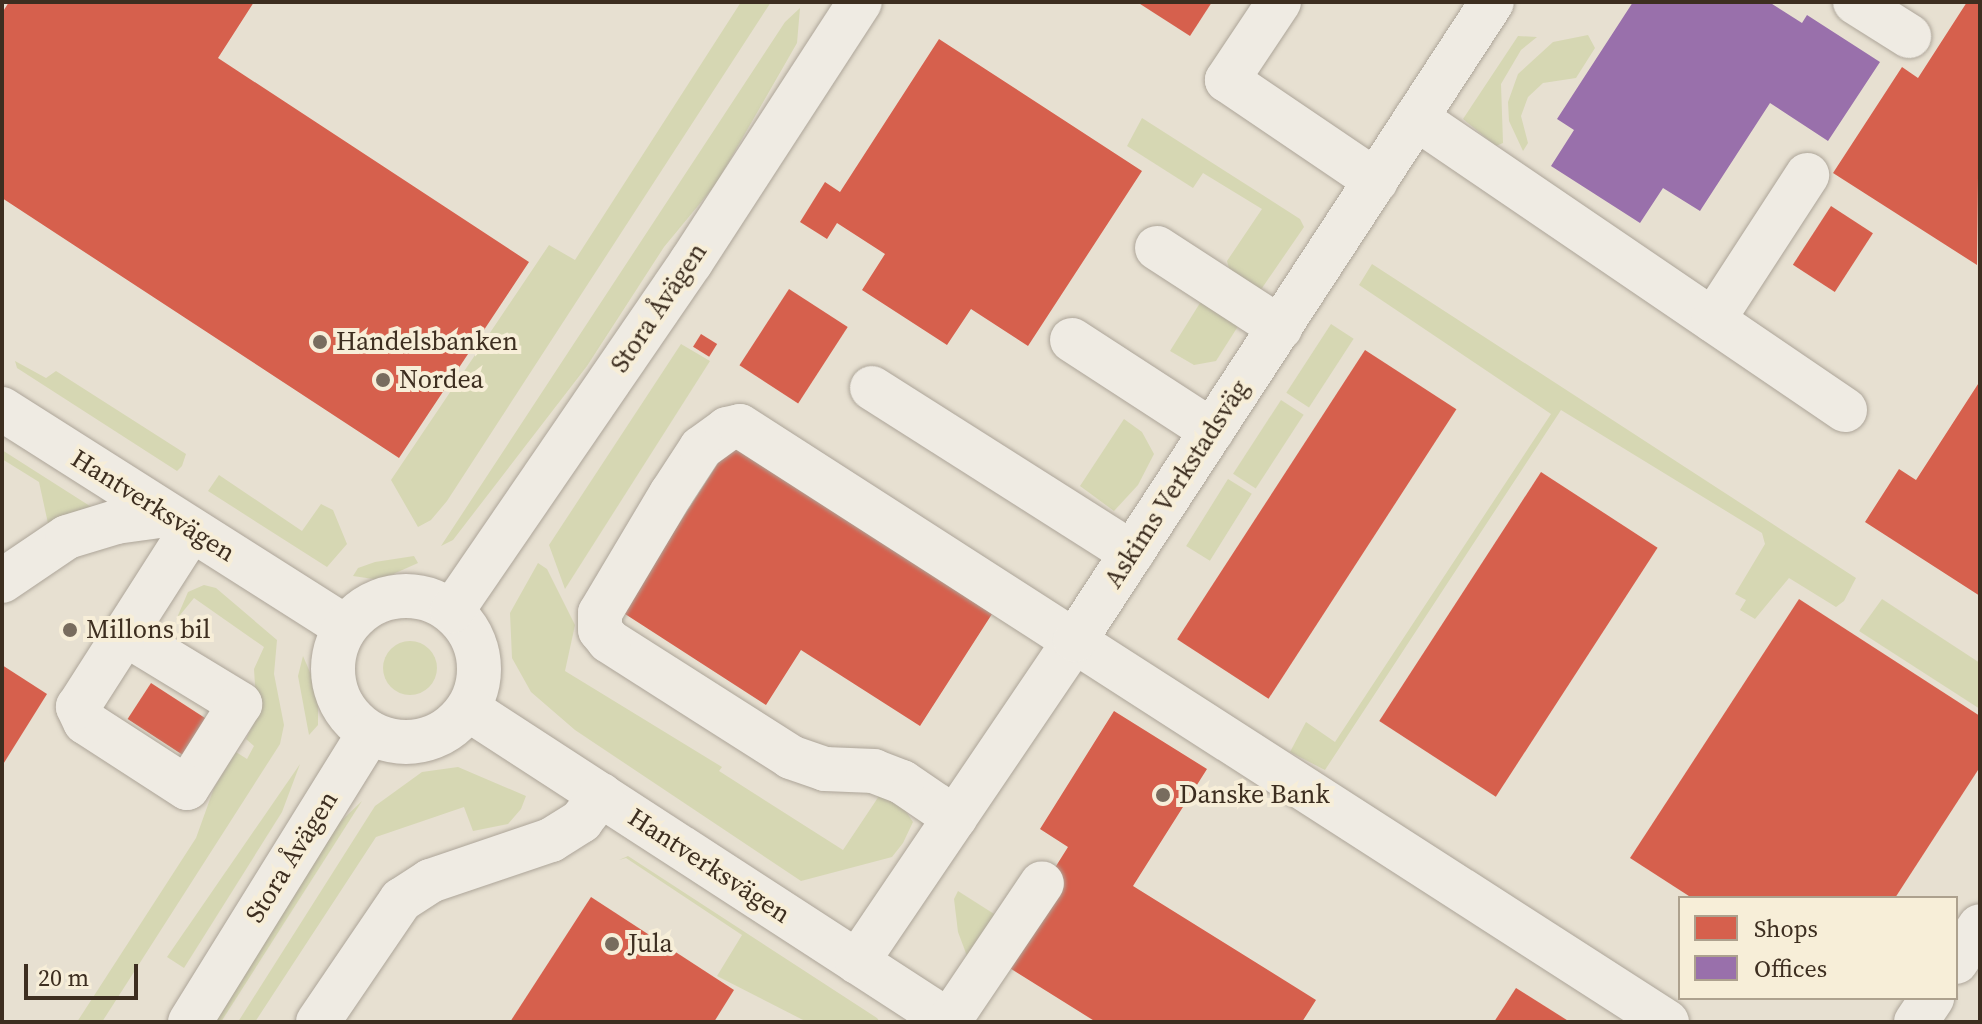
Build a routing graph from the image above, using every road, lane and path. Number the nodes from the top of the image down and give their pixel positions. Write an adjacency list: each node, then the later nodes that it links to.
1 (1279, 2): 8 (street)
2 (1492, 2): 6 (street, Askims Verkstadsväg)
3 (1855, 2): 5 (street)
4 (852, 5): 20 (street, Stora Åvägen)
5 (1909, 36)
6 (1416, 118): 8 (street, Askims Verkstadsväg); 10 (street)
7 (1807, 175): 10 (street)
8 (1376, 181): 11 (street, Askims Verkstadsväg)
9 (1157, 248): 11 (street)
10 (1713, 320): 15 (street)
11 (1280, 328): 16 (street, Askims Verkstadsväg)
12 (1072, 340): 16 (street)
13 (872, 388): 18 (street)
14 (2, 409): 17 (street, Hantverksvägen)
15 (1845, 410)
16 (1212, 431): 18 (street, Askims Verkstadsväg)
17 (179, 522): 19 (street); 21 (street, Hantverksvägen); 22 (street)
18 (1132, 553): 23 (street, Askims Verkstadsväg)
19 (2, 581)
20 (452, 611): 21 (street); 24 (street)
21 (346, 627): 25 (street)
22 (125, 634)
23 (1075, 640): 27 (street, Askims Verkstadsväg); 27 (street); 36 (street)
24 (468, 709): 25 (street); 26 (street, Hantverksvägen)
25 (369, 733): 34 (street, Stora Åvägen)
26 (601, 795): 31 (street, Hantverksvägen); 35 (street)
27 (955, 818): 31 (street, Askims Verkstadsväg)
28 (1042, 883): 33 (street)
29 (1980, 926): 30 (street)
30 (1958, 959)
31 (857, 962): 33 (street, Hantverksvägen)
32 (1931, 1000): 37 (street)
33 (950, 1021)
34 (190, 1022)
35 (318, 1022)
36 (1667, 1022)
37 (1916, 1022)

